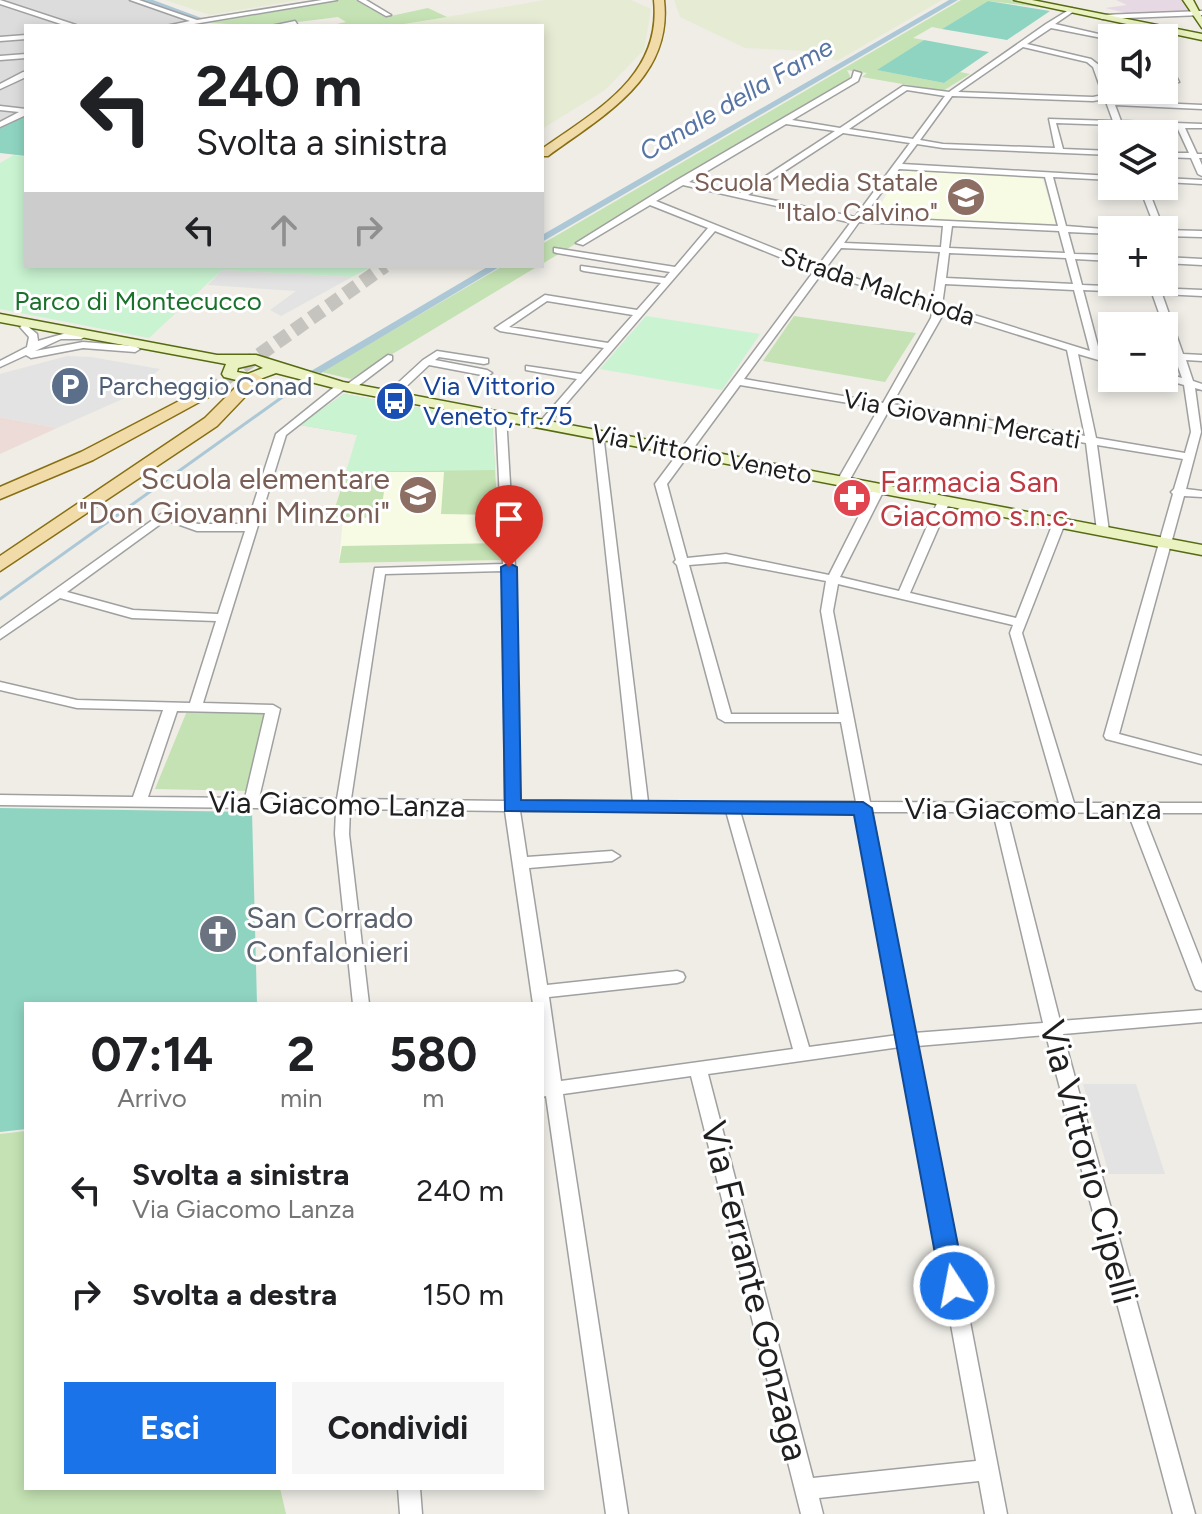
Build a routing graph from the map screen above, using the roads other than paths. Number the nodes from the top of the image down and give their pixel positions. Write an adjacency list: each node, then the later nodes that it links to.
1 (133, 0): 15 (street)
2 (334, 0): 15 (street)
3 (361, 0): 11 (street)
4 (659, 0): 46 (main road)
5 (1019, 0): 9 (main road)
6 (1188, 0): 10 (main road)
7 (1197, 0): 10 (main road)
8 (0, 2): 14 (street)
9 (1072, 10): 12 (main road); 17 (street)
10 (1200, 12): 13 (street); 18 (main road)
11 (388, 15)
12 (1102, 17): 13 (street); 13 (main road)
13 (1142, 21): 16 (street); 21 (main road)
14 (59, 23)
15 (203, 24)
16 (1138, 24)
17 (1048, 25): 20 (street); 23 (street)
18 (1202, 25)
19 (24, 37): 22 (street)
20 (1098, 38)
21 (1202, 38)
22 (0, 39)
23 (1022, 45): 28 (street); 30 (street)
24 (24, 56): 25 (street)
25 (0, 58)
26 (857, 73): 37 (street)
27 (24, 75): 29 (street)
28 (1098, 76)
29 (0, 87)
30 (950, 94): 31 (street); 42 (street); 43 (street)
31 (1098, 99)
32 (1162, 104): 33 (street)
33 (1202, 107)
34 (0, 108): 35 (street)
35 (24, 112)
36 (24, 113): 39 (street)
37 (784, 121): 42 (street); 54 (street)
38 (1098, 122): 44 (street)
39 (0, 125)
40 (1180, 126): 41 (street); 48 (street)
41 (1202, 126)
42 (841, 132): 43 (street); 56 (street)
43 (914, 143): 44 (street); 49 (street)
44 (1060, 151): 45 (street)
45 (1098, 152)
46 (544, 153)
47 (1178, 155): 48 (street)
48 (1198, 156): 50 (street)
49 (896, 166): 51 (street); 58 (street)
50 (1202, 174)
51 (1049, 176): 52 (street); 61 (street)
52 (1098, 178)
53 (1178, 181): 55 (street)
54 (680, 182): 56 (street); 57 (street)
55 (1202, 182)
56 (742, 195): 58 (street)
57 (649, 201): 60 (street, Strada Malchioda); 65 (street)
58 (859, 219): 59 (street); 66 (street)
59 (948, 224): 61 (street); 68 (street)
60 (714, 227): 74 (street); 75 (street, Strada Malchioda)
61 (1063, 229): 62 (street); 69 (street)
62 (1098, 230)
63 (1178, 232): 64 (street)
64 (1202, 234)
65 (580, 243)
66 (838, 245): 68 (street); 75 (street)
67 (557, 250): 74 (street)
68 (945, 251): 69 (street); 77 (street)
69 (1070, 257): 70 (street); 78 (street)
70 (1098, 258)
71 (1178, 261): 72 (street)
72 (1202, 262)
73 (584, 268): 76 (street)
74 (677, 270): 76 (street)
75 (820, 270): 83 (street, Strada Malchioda); 109 (street)
76 (667, 281): 84 (street)
77 (941, 281): 78 (street); 83 (street)
78 (1078, 288): 79 (street); 93 (street)
79 (1098, 289)
80 (1178, 292): 81 (street)
81 (1202, 293)
82 (1158, 296): 94 (street)
83 (939, 305): 91 (street, Strada Malchioda); 115 (street)
84 (639, 313): 88 (street); 88 (street)
85 (0, 320): 86 (main road); 89 (main road)
86 (25, 327): 87 (main road); 92 (street)
87 (61, 334): 89 (street); 90 (main road); 92 (street)
88 (610, 346): 106 (street)
89 (154, 347): 97 (main road)
90 (135, 349): 100 (street); 104 (main road)
91 (1072, 349): 93 (street, Strada Malchioda); 121 (street)
92 (31, 350): 100 (street)
93 (1096, 356)
94 (1180, 357): 96 (street); 110 (street)
95 (388, 358): 111 (street)
96 (1202, 358)
97 (243, 360): 101 (main road); 104 (main road)
98 (484, 361): 99 (street)
99 (427, 362): 103 (street); 114 (street)
100 (1, 364)
101 (270, 364): 105 (main road); 107 (main road)
102 (530, 368): 106 (street)
103 (487, 373)
104 (230, 375): 107 (main road); 116 (main road)
105 (293, 376): 107 (main road); 111 (main road, Via Vittorio Veneto)
106 (584, 377): 118 (street)
107 (256, 378): 116 (main road)
108 (1178, 380): 110 (street)
109 (736, 381): 115 (street, Via Giovanni Mercati); 122 (street)
110 (1189, 384): 112 (street); 119 (street)
111 (346, 387): 114 (main road, Via Vittorio Veneto); 131 (street)
112 (1202, 387)
113 (208, 391): 127 (main road)
114 (391, 395): 117 (main road, Via Vittorio Veneto)
115 (888, 406): 121 (street, Via Giovanni Mercati); 124 (street)
116 (225, 407): 136 (main road)
117 (501, 416): 118 (main road, Via Vittorio Veneto); 137 (street)
118 (543, 424): 120 (main road, Via Vittorio Veneto)
119 (1199, 432): 123 (street)
120 (598, 434): 122 (main road, Via Vittorio Veneto); 154 (street)
121 (1091, 440): 123 (street, Via Giovanni Mercati); 132 (street)
122 (685, 451): 124 (main road, Via Vittorio Veneto); 135 (street)
123 (1188, 457): 126 (street)
124 (843, 481): 125 (main road, Via Vittorio Veneto)
125 (879, 488): 129 (main road, Via Vittorio Veneto); 138 (street)
126 (1177, 492): 128 (street); 133 (street)
127 (0, 494)
128 (1202, 494)
129 (944, 501): 130 (main road, Via Vittorio Veneto); 140 (street)
130 (1059, 523): 132 (main road, Via Vittorio Veneto); 142 (street)
131 (251, 528): 139 (street); 141 (street)
132 (1103, 531): 133 (main road, Via Vittorio Veneto)
133 (1167, 543): 134 (main road, Via Vittorio Veneto); 148 (street)
134 (1202, 550)
135 (680, 562): 138 (street); 147 (street)
136 (0, 565)
137 (509, 567): 152 (street); 153 (street)
138 (833, 579): 140 (street); 147 (street)
139 (57, 593): 141 (street); 143 (street)
140 (903, 596): 142 (street)
141 (223, 618): 146 (street)
142 (1020, 623): 158 (street)
143 (0, 635)
144 (0, 686): 145 (street)
145 (171, 708): 146 (street); 150 (street)
146 (195, 708): 151 (street)
147 (845, 718): 156 (street)
148 (1202, 760)
149 (0, 800): 150 (street, Via Giacomo Lanza)
150 (139, 801): 151 (street, Via Giacomo Lanza)
151 (251, 803): 152 (street, Via Giacomo Lanza)
152 (343, 804): 153 (street, Via Giacomo Lanza); 166 (street)
153 (512, 806): 154 (street, Via Giacomo Lanza); 162 (street)
154 (641, 807): 155 (street, Via Giacomo Lanza)
155 (732, 808): 156 (street, Via Giacomo Lanza); 172 (street)
156 (863, 808): 157 (street, Via Giacomo Lanza); 171 (street)
157 (999, 808): 158 (street, Via Giacomo Lanza); 170 (street, Via Vittorio Cipelli)
158 (1068, 808): 160 (street, Via Giacomo Lanza)
159 (1202, 808): 160 (street, Via Giacomo Lanza)
160 (1134, 809): 164 (street)
161 (612, 856): 162 (street)
162 (521, 863): 165 (street)
163 (677, 977): 165 (street)
164 (1202, 985)
165 (541, 992): 167 (street)
166 (361, 1002)
167 (542, 1002)
168 (1202, 1016): 170 (street)
169 (544, 1028): 174 (street)
170 (1054, 1030): 171 (street); 182 (street, Via Vittorio Cipelli)
171 (908, 1040): 172 (street); 175 (street)
172 (803, 1054): 173 (street)
173 (698, 1069): 174 (street); 176 (street, Via Ferrante Gonzaga)
174 (549, 1089): 179 (street)
175 (988, 1470): 176 (street); 181 (street)
176 (806, 1489): 180 (street, Via Ferrante Gonzaga)
177 (409, 1490): 178 (street)
178 (411, 1514)
179 (617, 1514)
180 (812, 1514)
181 (996, 1514)
182 (1184, 1514)

